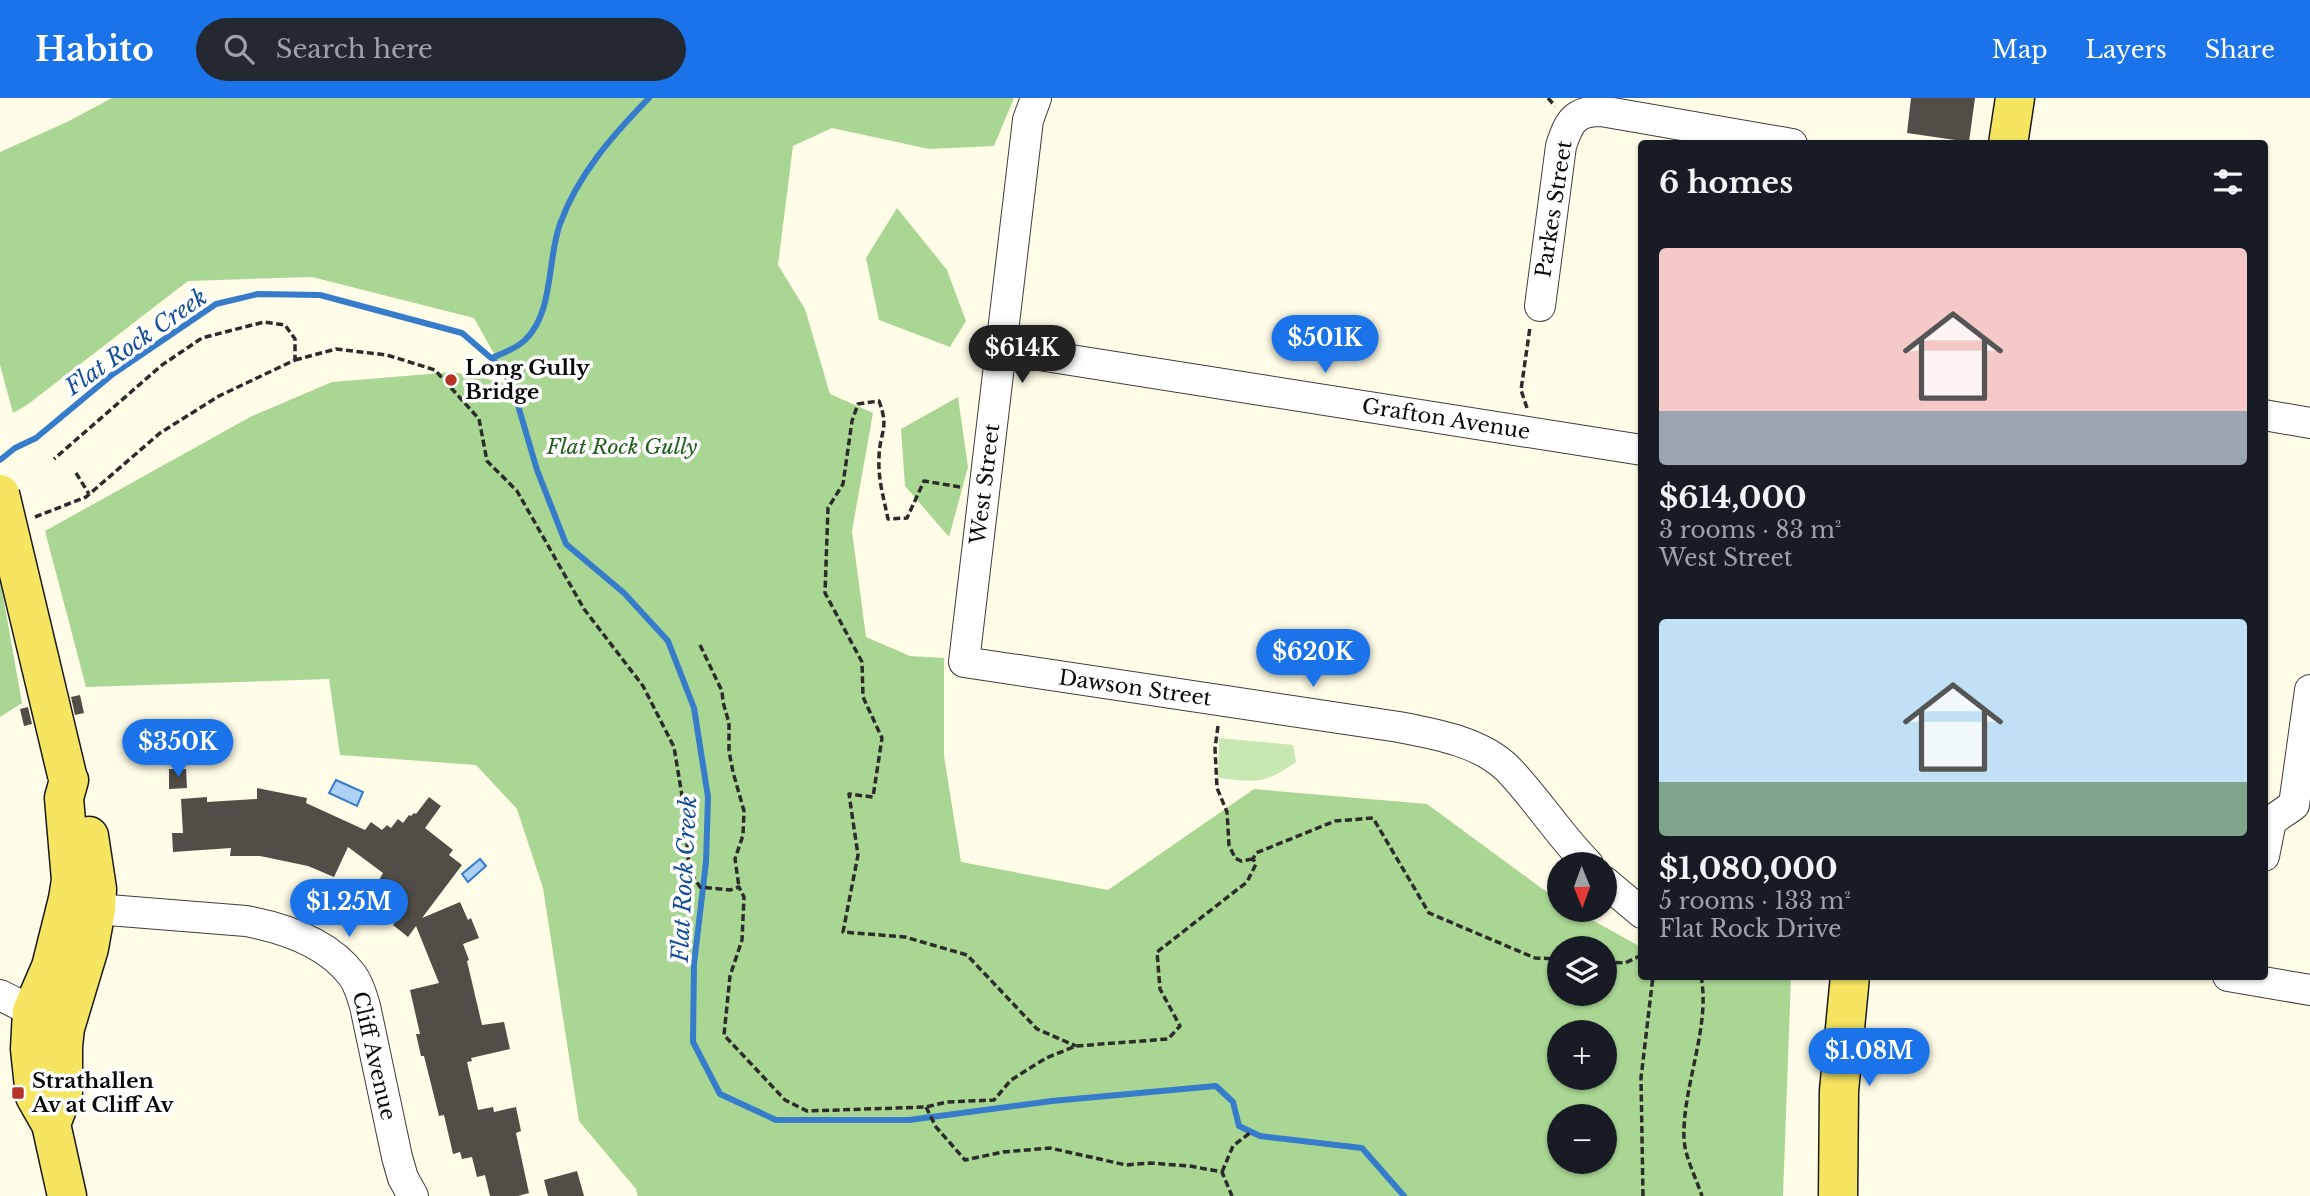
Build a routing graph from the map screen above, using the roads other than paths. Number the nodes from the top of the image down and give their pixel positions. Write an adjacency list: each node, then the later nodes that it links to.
1 (1036, 98): 6 (street, West Street)
2 (2015, 98): 4 (main road)
3 (1769, 140): 5 (street, Parkes Street)
4 (2009, 140)
5 (1540, 306)
6 (1001, 349): 9 (street, Grafton Avenue); 11 (street, West Street)
7 (2268, 416): 8 (street)
8 (2310, 423)
9 (1638, 449)
10 (0, 494): 13 (main road, bridge)
11 (964, 662): 16 (street, Dawson Street)
12 (2310, 690): 14 (street)
13 (68, 777): 15 (main road); 18 (main road)
14 (2268, 820)
15 (68, 844): 18 (main road); 21 (main road)
16 (1578, 852)
17 (1617, 892): 19 (street)
18 (96, 909): 20 (main road); 21 (main road); 28 (street, Cliff Avenue)
19 (1638, 910)
20 (89, 948): 25 (main road); 26 (main road)
21 (51, 967): 25 (main road)
22 (1850, 980): 29 (main road)
23 (2255, 980): 24 (street)
24 (2310, 990)
25 (16, 1003): 26 (main road)
26 (57, 1108): 27 (main road)
27 (67, 1196)
28 (413, 1196)
29 (1838, 1196)

